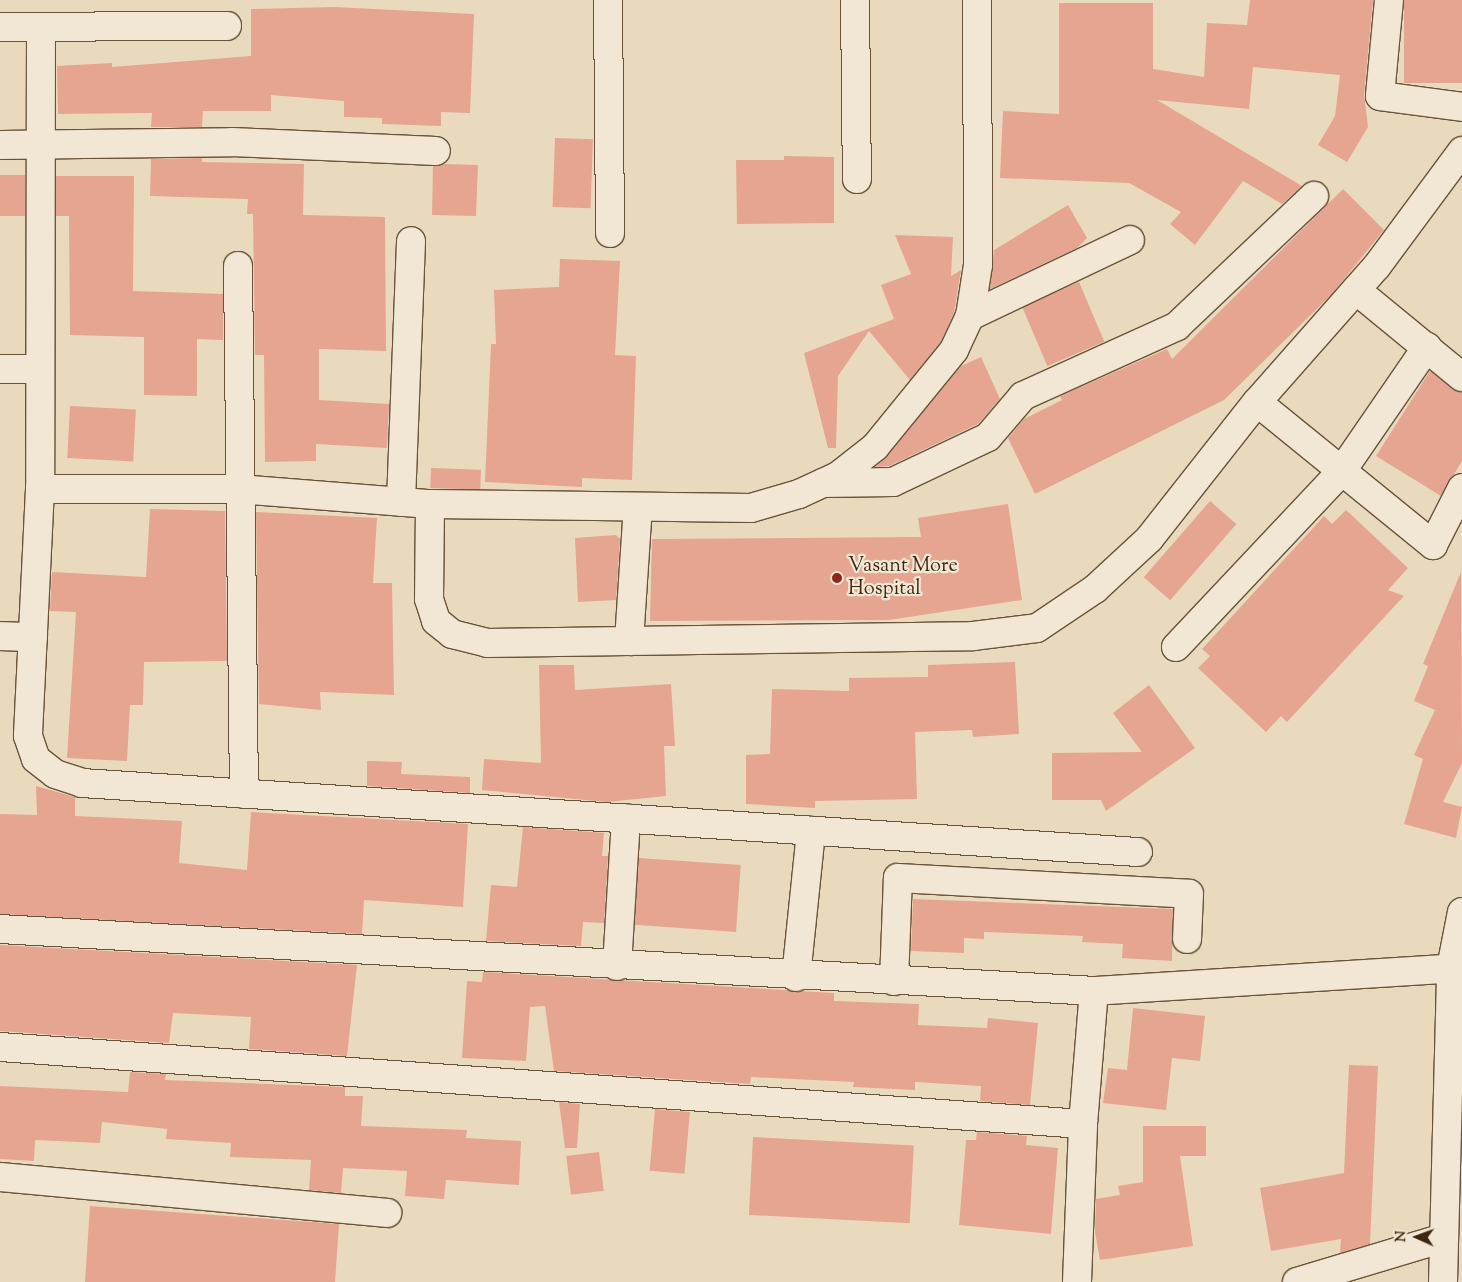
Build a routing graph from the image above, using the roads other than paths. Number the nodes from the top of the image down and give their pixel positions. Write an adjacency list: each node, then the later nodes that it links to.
1 (608, 0): 15 (street)
2 (854, 0): 13 (street)
3 (977, 0): 20 (street)
4 (1389, 0): 8 (street)
5 (227, 26): 7 (street)
6 (0, 27): 7 (street)
7 (41, 27): 9 (street)
8 (1462, 107)
9 (39, 144): 10 (street); 11 (street); 23 (street)
10 (0, 145)
11 (436, 151)
12 (1462, 151): 19 (street)
13 (857, 179)
14 (1314, 196): 27 (street)
15 (610, 234)
16 (1130, 240): 20 (street)
17 (411, 241): 31 (street)
18 (238, 266): 30 (street)
19 (1356, 290): 21 (street); 25 (street)
20 (970, 316): 27 (street)
21 (1426, 348): 24 (street); 26 (street)
22 (0, 369): 23 (street)
23 (40, 369): 29 (street)
24 (1462, 378)
25 (1257, 402): 26 (street); 36 (street)
26 (1341, 472): 28 (street); 37 (street)
27 (822, 483): 33 (street)
28 (1462, 488)
29 (40, 489): 30 (street); 35 (street)
30 (238, 489): 31 (street); 38 (street)
31 (401, 502): 32 (street)
32 (430, 504): 33 (street); 36 (street)
33 (638, 507): 36 (street)
34 (0, 636): 35 (street)
35 (33, 637): 38 (street)
36 (629, 641)
37 (1176, 647)
38 (244, 794): 39 (street)
39 (626, 818): 40 (street); 45 (street)
40 (811, 831): 41 (street); 47 (street)
41 (1138, 852)
42 (1462, 912): 46 (street)
43 (0, 929): 45 (street)
44 (1188, 939): 48 (street)
45 (617, 966): 47 (street)
46 (1456, 968): 49 (street); 54 (street)
47 (796, 977): 48 (street)
48 (894, 981): 49 (street)
49 (1094, 991): 51 (street)
50 (0, 1047): 51 (street)
51 (1083, 1124): 55 (street)
52 (0, 1177): 53 (street)
53 (387, 1213)
54 (1444, 1238): 56 (street); 57 (street)
55 (1077, 1282)
56 (1297, 1282)
57 (1442, 1282)

